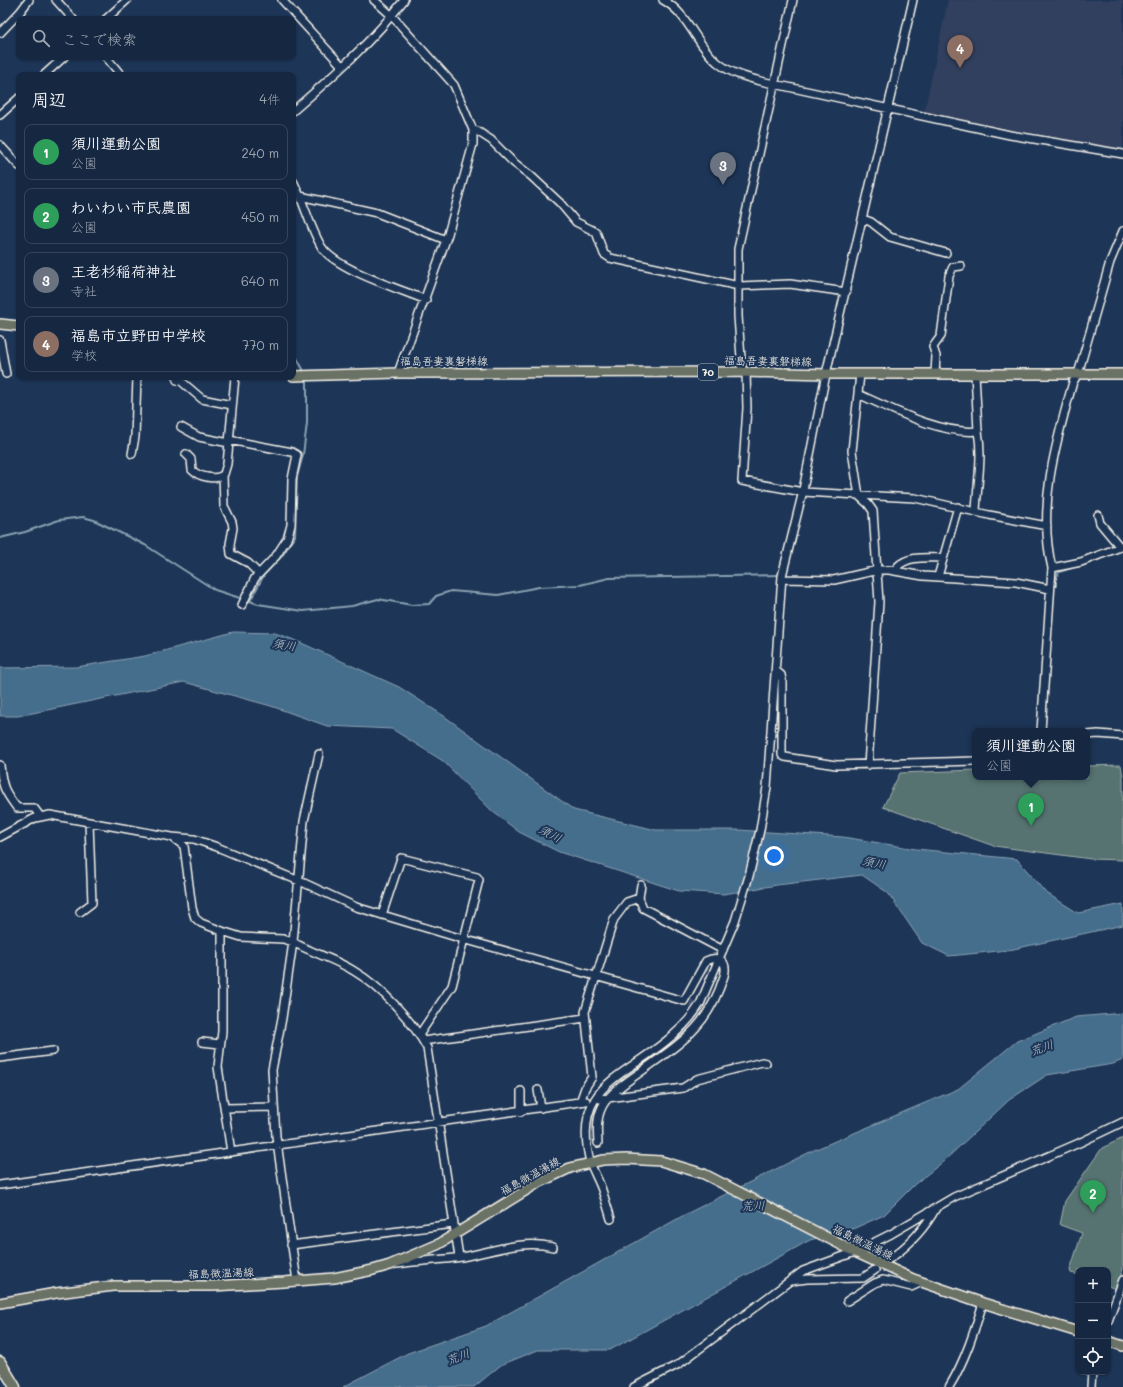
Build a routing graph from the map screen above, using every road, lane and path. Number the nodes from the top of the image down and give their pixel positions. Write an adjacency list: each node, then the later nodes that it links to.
1 (29, 0): 10 (street)
2 (56, 0): 12 (street)
3 (127, 0): 13 (street)
4 (282, 0): 18 (street)
5 (374, 0): 14 (street)
6 (404, 0): 14 (street)
7 (663, 0): 21 (street)
8 (793, 0): 21 (street)
9 (913, 0): 24 (street)
10 (16, 16)
11 (16, 16): 15 (street)
12 (70, 16)
13 (109, 16)
14 (392, 16): 18 (street); 26 (street)
15 (0, 33)
16 (61, 60): 19 (street)
17 (108, 60): 20 (street)
18 (342, 66): 23 (street)
19 (47, 72)
20 (118, 72)
21 (774, 84): 24 (street); 37 (street)
22 (16, 101): 25 (street)
23 (296, 108)
24 (888, 109): 28 (street); 32 (street)
25 (0, 115)
26 (473, 130): 34 (street); 37 (street)
27 (0, 145): 29 (street)
28 (1123, 154)
29 (16, 163)
30 (296, 187): 31 (street)
31 (300, 196): 34 (street); 39 (street)
32 (863, 219): 35 (street); 38 (street)
33 (1123, 231): 50 (street)
34 (446, 240): 39 (street)
35 (946, 253)
36 (961, 266): 49 (street)
37 (739, 286): 38 (street); 43 (street)
38 (846, 292): 47 (street)
39 (426, 300): 44 (street)
40 (0, 324): 41 (main road)
41 (16, 326)
42 (0, 340): 46 (street)
43 (744, 372): 44 (main road, 福島吾妻裏磐梯線 / 70); 47 (main road, 福島吾妻裏磐梯線 / 70); 64 (street)
44 (398, 373): 52 (main road, 福島吾妻裏磐梯線 / 70)
45 (975, 373): 49 (main road, 福島吾妻裏磐梯線 / 70); 50 (main road, 福島吾妻裏磐梯線 / 70); 59 (street)
46 (6, 374)
47 (826, 374): 48 (main road, 福島吾妻裏磐梯線 / 70); 64 (street)
48 (860, 374): 49 (main road, 福島吾妻裏磐梯線 / 70); 56 (street)
49 (935, 374)
50 (1078, 374): 51 (main road, 福島吾妻裏磐梯線 / 70); 69 (street)
51 (1123, 374)
52 (296, 376)
53 (137, 380): 61 (street)
54 (177, 380): 57 (street)
55 (235, 380): 57 (street)
56 (858, 394): 59 (street); 65 (street)
57 (232, 405): 60 (street)
58 (181, 427): 60 (street)
59 (978, 431): 67 (street)
60 (229, 442): 63 (street); 75 (street)
61 (132, 454)
62 (186, 454): 63 (street)
63 (223, 475): 75 (street)
64 (803, 492): 65 (street); 77 (street)
65 (859, 496): 66 (street); 74 (street)
66 (958, 507): 67 (street); 71 (street)
67 (976, 512): 69 (street)
68 (1098, 515): 70 (street)
69 (1047, 526): 73 (street)
70 (1121, 546): 73 (street)
71 (944, 558): 72 (street); 76 (street)
72 (897, 567)
73 (1052, 568): 78 (street)
74 (878, 570): 77 (street); 78 (street); 87 (street)
75 (258, 573): 79 (street)
76 (939, 573)
77 (782, 580): 80 (street)
78 (1050, 589): 81 (street)
79 (242, 605)
80 (776, 671): 87 (street); 101 (street)
81 (1041, 728)
82 (1090, 735): 83 (street)
83 (1123, 736)
84 (319, 754): 93 (street)
85 (972, 761): 87 (street)
86 (0, 765): 88 (street)
87 (868, 766)
88 (1, 786): 89 (street)
89 (40, 816): 90 (street); 91 (street)
90 (89, 823): 92 (street); 96 (street)
91 (0, 837)
92 (172, 838): 93 (street); 98 (street)
93 (298, 880): 97 (street); 100 (street)
94 (641, 885): 95 (street)
95 (639, 898): 101 (street); 103 (street)
96 (80, 912)
97 (382, 915): 99 (street); 99 (street)
98 (222, 931): 100 (street); 107 (street)
99 (463, 939): 103 (street); 105 (street)
100 (293, 942): 105 (street); 115 (street)
101 (723, 950): 102 (street)
102 (719, 959): 103 (street); 113 (street); 124 (street)
103 (597, 978): 104 (street)
104 (585, 1018): 105 (street); 117 (street)
105 (421, 1038): 119 (street)
106 (202, 1042): 107 (street)
107 (220, 1044): 116 (street)
108 (53, 1051): 109 (street)
109 (0, 1058)
110 (766, 1064): 113 (street)
111 (538, 1090): 117 (street)
112 (520, 1091): 118 (street)
113 (608, 1098): 114 (street); 121 (street)
114 (600, 1099)
115 (273, 1107): 116 (street); 122 (street)
116 (225, 1108): 123 (street)
117 (541, 1108): 118 (street)
118 (521, 1112): 119 (street)
119 (438, 1121): 122 (street); 128 (street)
120 (1123, 1122): 126 (street)
121 (598, 1143)
122 (277, 1145): 123 (street); 130 (street)
123 (231, 1152): 125 (street)
124 (590, 1162): 127 (street); 129 (main road, 福島微温湯線); 132 (main road, 福島微温湯線)
125 (0, 1185)
126 (936, 1208): 132 (street); 134 (street)
127 (611, 1219)
128 (453, 1224): 129 (street); 130 (street)
129 (455, 1234): 133 (street); 135 (main road, 福島微温湯線)
130 (291, 1245): 138 (street)
131 (553, 1247): 133 (street)
132 (855, 1252): 139 (street); 140 (main road, 福島微温湯線)
133 (459, 1257): 135 (street)
134 (891, 1258)
135 (390, 1265): 138 (main road, 福島微温湯線)
136 (875, 1270): 139 (street)
137 (1123, 1280): 144 (street)
138 (297, 1281): 142 (main road, 福島微温湯線)
139 (789, 1282): 151 (street)
140 (922, 1282): 141 (street); 143 (main road, 福島微温湯線)
141 (847, 1301)
142 (0, 1303)
143 (983, 1303): 145 (main road, 福島微温湯線); 152 (street)
144 (1111, 1313)
145 (1075, 1331)
146 (1111, 1342): 147 (main road)
147 (1123, 1346)
148 (0, 1362): 150 (highway)
149 (1092, 1375): 153 (street)
150 (15, 1387)
151 (634, 1387)
152 (948, 1387)
153 (1091, 1387)

